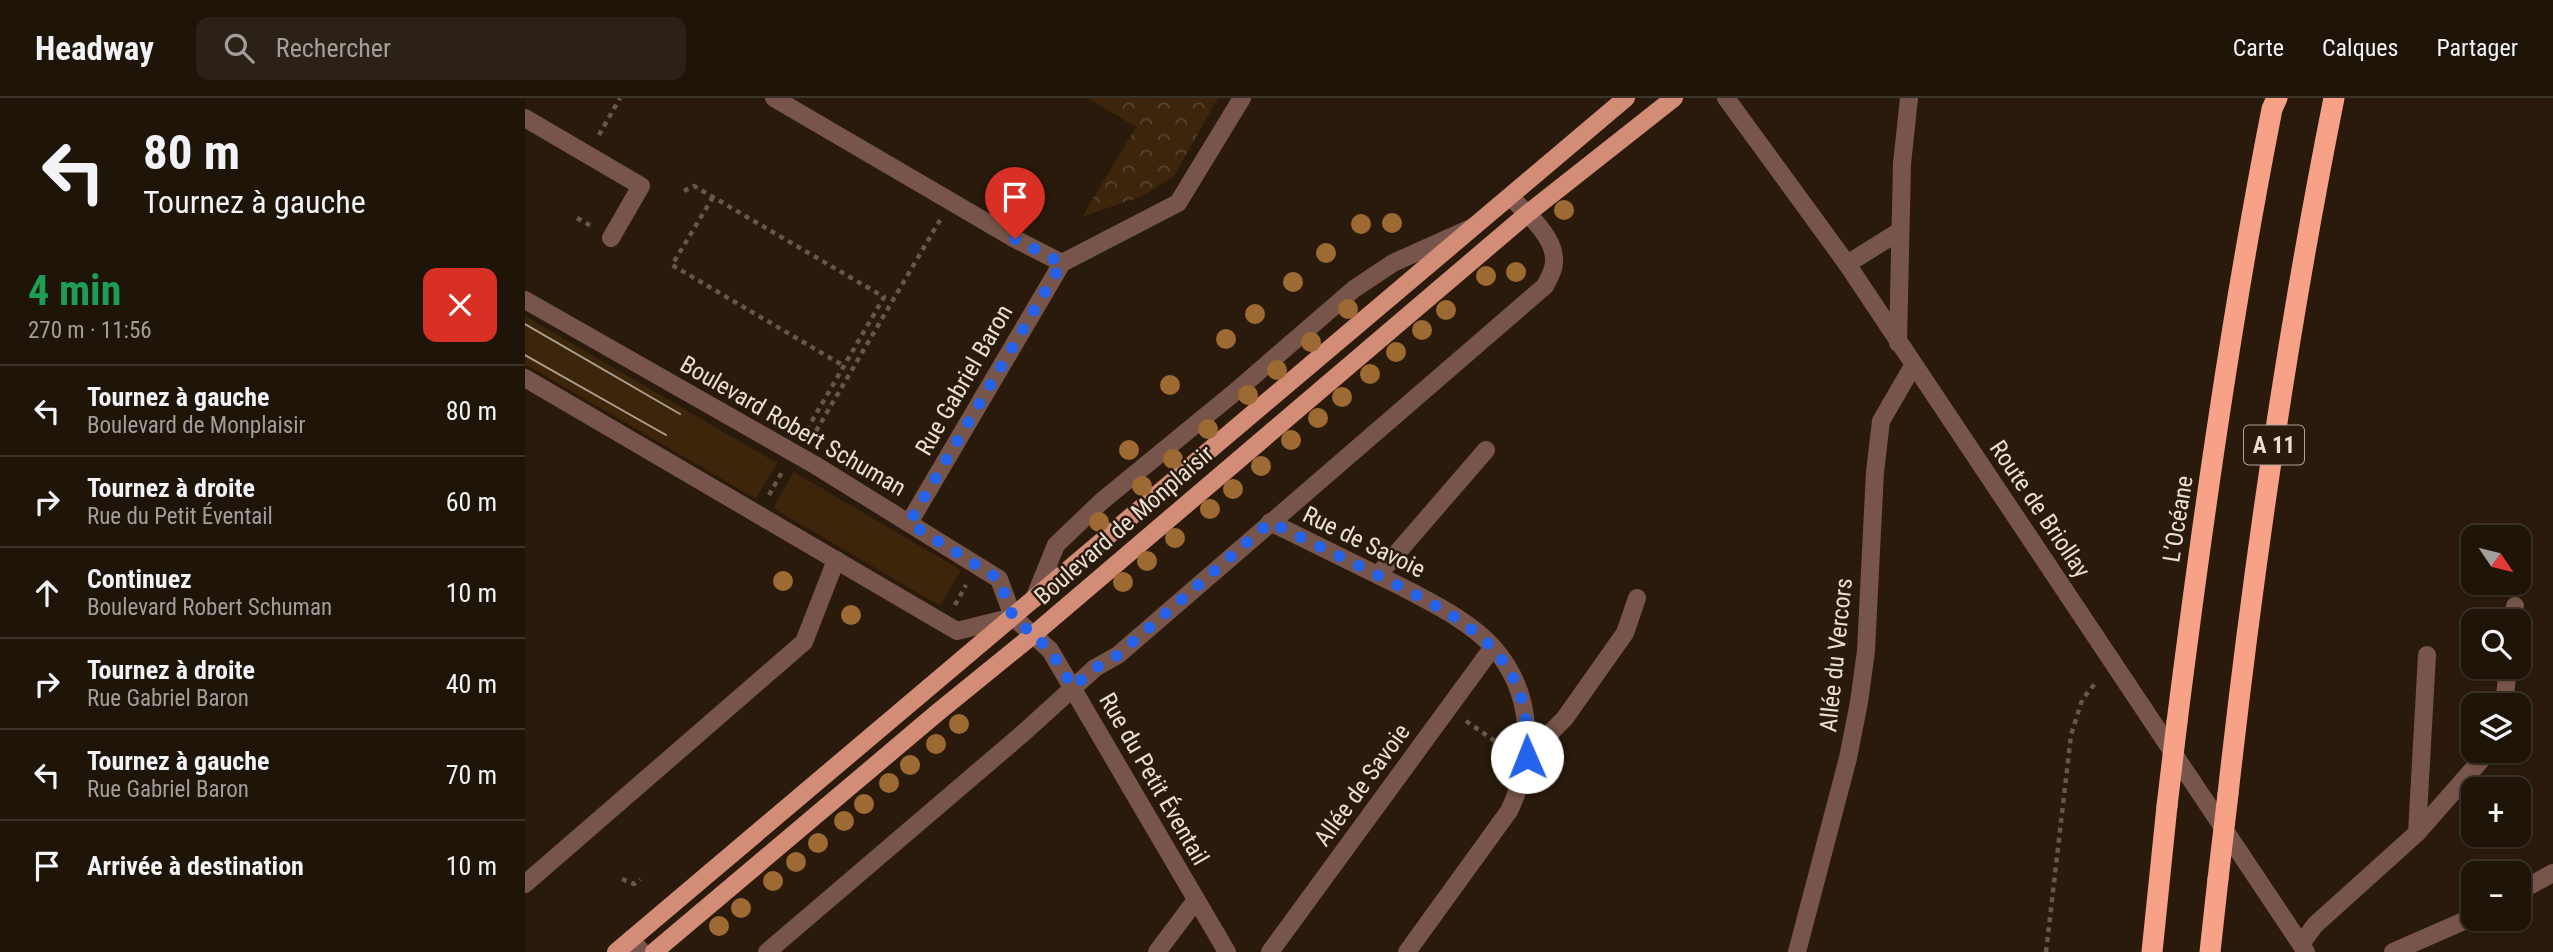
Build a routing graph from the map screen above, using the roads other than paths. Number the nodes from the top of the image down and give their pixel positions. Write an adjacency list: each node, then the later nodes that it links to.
1 (774, 98): 9 (street)
2 (1242, 98): 16 (street)
3 (1626, 98): 11 (main road, Boulevard de Monplaisir)
4 (1674, 98): 12 (main road, Boulevard de Monplaisir)
5 (1726, 98): 17 (street, Route de Briollay)
6 (1909, 98): 14 (street)
7 (2334, 98): 53 (highway, A 11, bridge)
8 (2273, 102): 52 (highway, L’Océane / A 11, bridge)
9 (804, 105): 16 (street)
10 (525, 118): 15 (street)
11 (1510, 197): 12 (street); 13 (main road, Boulevard de Monplaisir)
12 (1527, 214): 23 (street); 30 (main road, Boulevard de Monplaisir)
13 (1475, 227): 28 (main road, Boulevard de Monplaisir); 28 (street, Boulevard de Monplaisir)
14 (1900, 231): 17 (street); 19 (street)
15 (611, 238)
16 (1062, 263): 24 (street, Rue Gabriel Baron)
17 (1847, 264): 19 (street, Route de Briollay)
18 (525, 300): 24 (street, Boulevard Robert Schuman)
19 (1898, 343): 20 (street, Route de Briollay)
20 (1913, 366): 43 (street, Route de Briollay); 51 (street, Allée du Vercors)
21 (525, 377): 25 (street)
22 (1486, 450): 26 (street)
23 (1270, 522): 26 (street, Rue de Savoie); 33 (street)
24 (909, 523): 29 (street, Boulevard Robert Schuman)
25 (837, 560): 29 (street); 38 (street)
26 (1378, 575): 31 (street, Rue de Savoie)
27 (1637, 598): 34 (street)
28 (1034, 599): 29 (main road, Boulevard de Monplaisir)
29 (1013, 617): 30 (street, Boulevard Robert Schuman); 42 (main road, Boulevard de Monplaisir)
30 (1033, 635): 33 (street, Rue du Petit Éventail); 45 (main road, Boulevard de Monplaisir)
31 (1493, 647): 34 (street, Rue de Savoie); 49 (street, Allée de Savoie)
32 (2427, 655): 36 (street)
33 (1073, 687): 40 (street, Rue du Petit Éventail); 46 (street)
34 (1527, 757): 50 (street, Rue de Savoie)
35 (2479, 763): 36 (street)
36 (2417, 834): 43 (street)
37 (2553, 873): 39 (street)
38 (525, 884)
39 (2531, 885)
40 (1196, 900): 47 (street); 48 (street, Rue du Petit Éventail)
41 (2461, 922): 54 (street)
42 (636, 946): 44 (main road, Boulevard de Monplaisir)
43 (2304, 948)
44 (615, 952)
45 (655, 952)
46 (767, 952)
47 (1157, 952)
48 (1227, 952)
49 (1270, 952)
50 (1407, 952)
51 (1797, 952)
52 (2152, 952)
53 (2210, 952)
54 (2393, 952)

